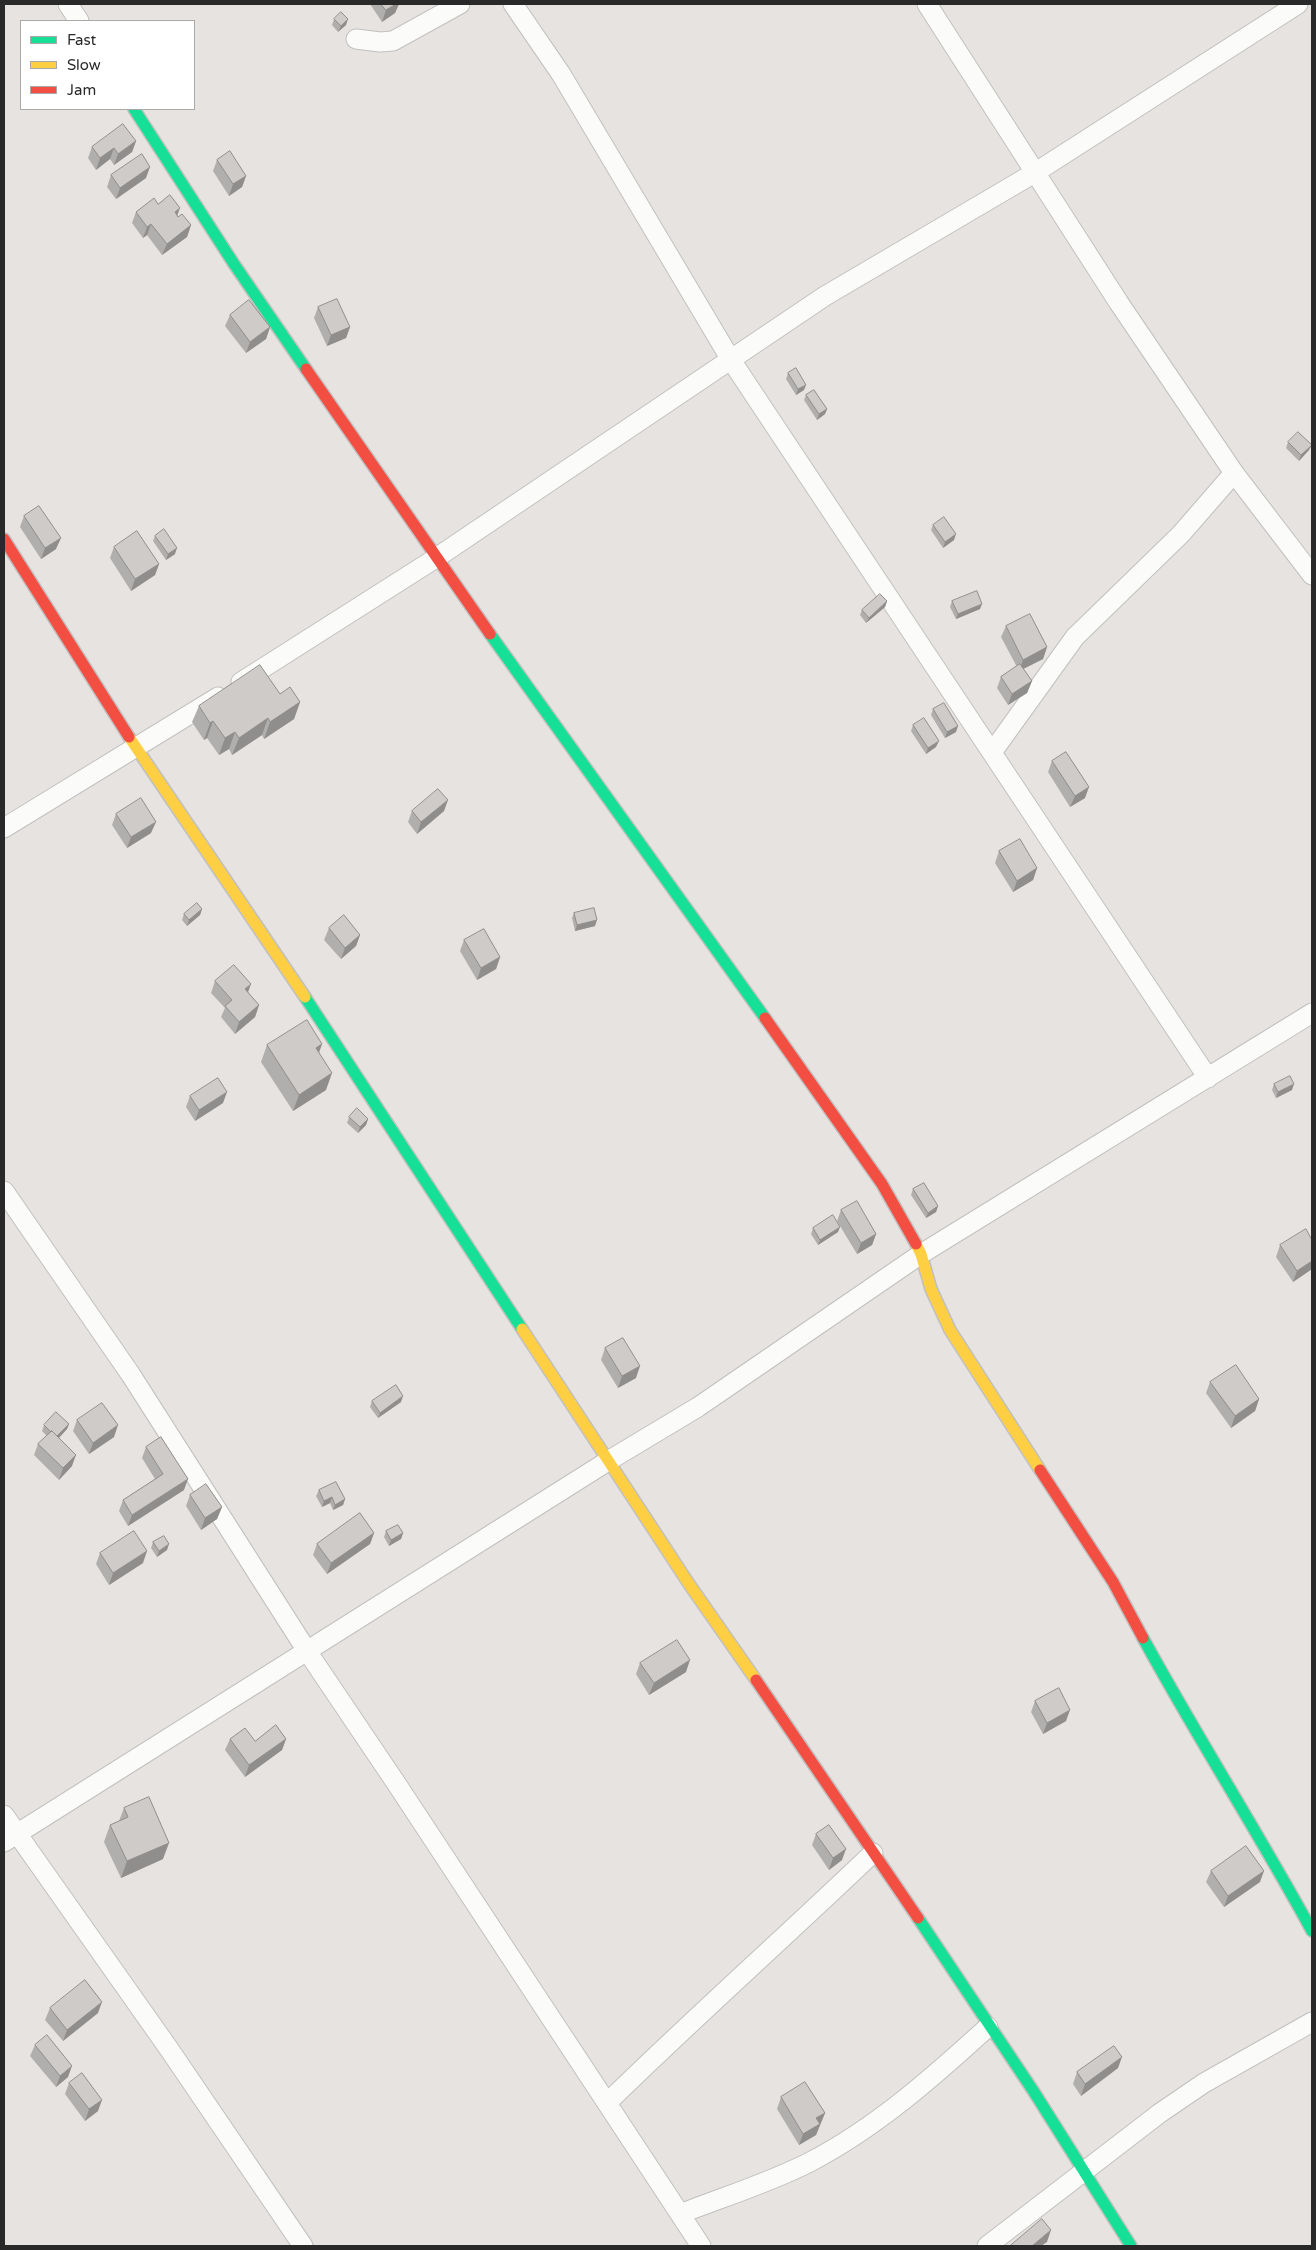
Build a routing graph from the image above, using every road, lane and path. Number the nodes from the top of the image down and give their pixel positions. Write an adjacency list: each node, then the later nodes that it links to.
1 (68, 4): 6 (street)
2 (460, 4): 7 (street)
3 (513, 4): 10 (street)
4 (927, 4): 9 (street)
5 (1298, 4): 9 (street)
6 (78, 20)
7 (356, 39)
8 (135, 110): 13 (street)
9 (1036, 172): 10 (street); 11 (street)
10 (732, 360): 13 (street); 16 (street)
11 (1234, 473): 14 (street); 16 (street)
12 (4, 539): 15 (street)
13 (436, 558): 15 (street); 21 (street)
14 (1312, 575)
15 (136, 748): 17 (street); 22 (street)
16 (993, 751): 19 (street)
17 (4, 828)
18 (1312, 1013): 19 (street)
19 (1208, 1078): 21 (street)
20 (4, 1191): 23 (street)
21 (921, 1254): 22 (street); 27 (street)
22 (608, 1461): 23 (street); 26 (street)
23 (307, 1651): 25 (street); 30 (street)
24 (4, 1815): 25 (street)
25 (10, 1838): 33 (street)
26 (873, 1853): 29 (street); 30 (street)
27 (1312, 1931)
28 (1312, 2022): 31 (street)
29 (988, 2027): 31 (street); 32 (street)
30 (607, 2103): 32 (street)
31 (1084, 2171): 35 (street); 36 (street)
32 (680, 2214): 34 (street)
33 (303, 2246)
34 (701, 2246)
35 (987, 2246)
36 (1131, 2246)

